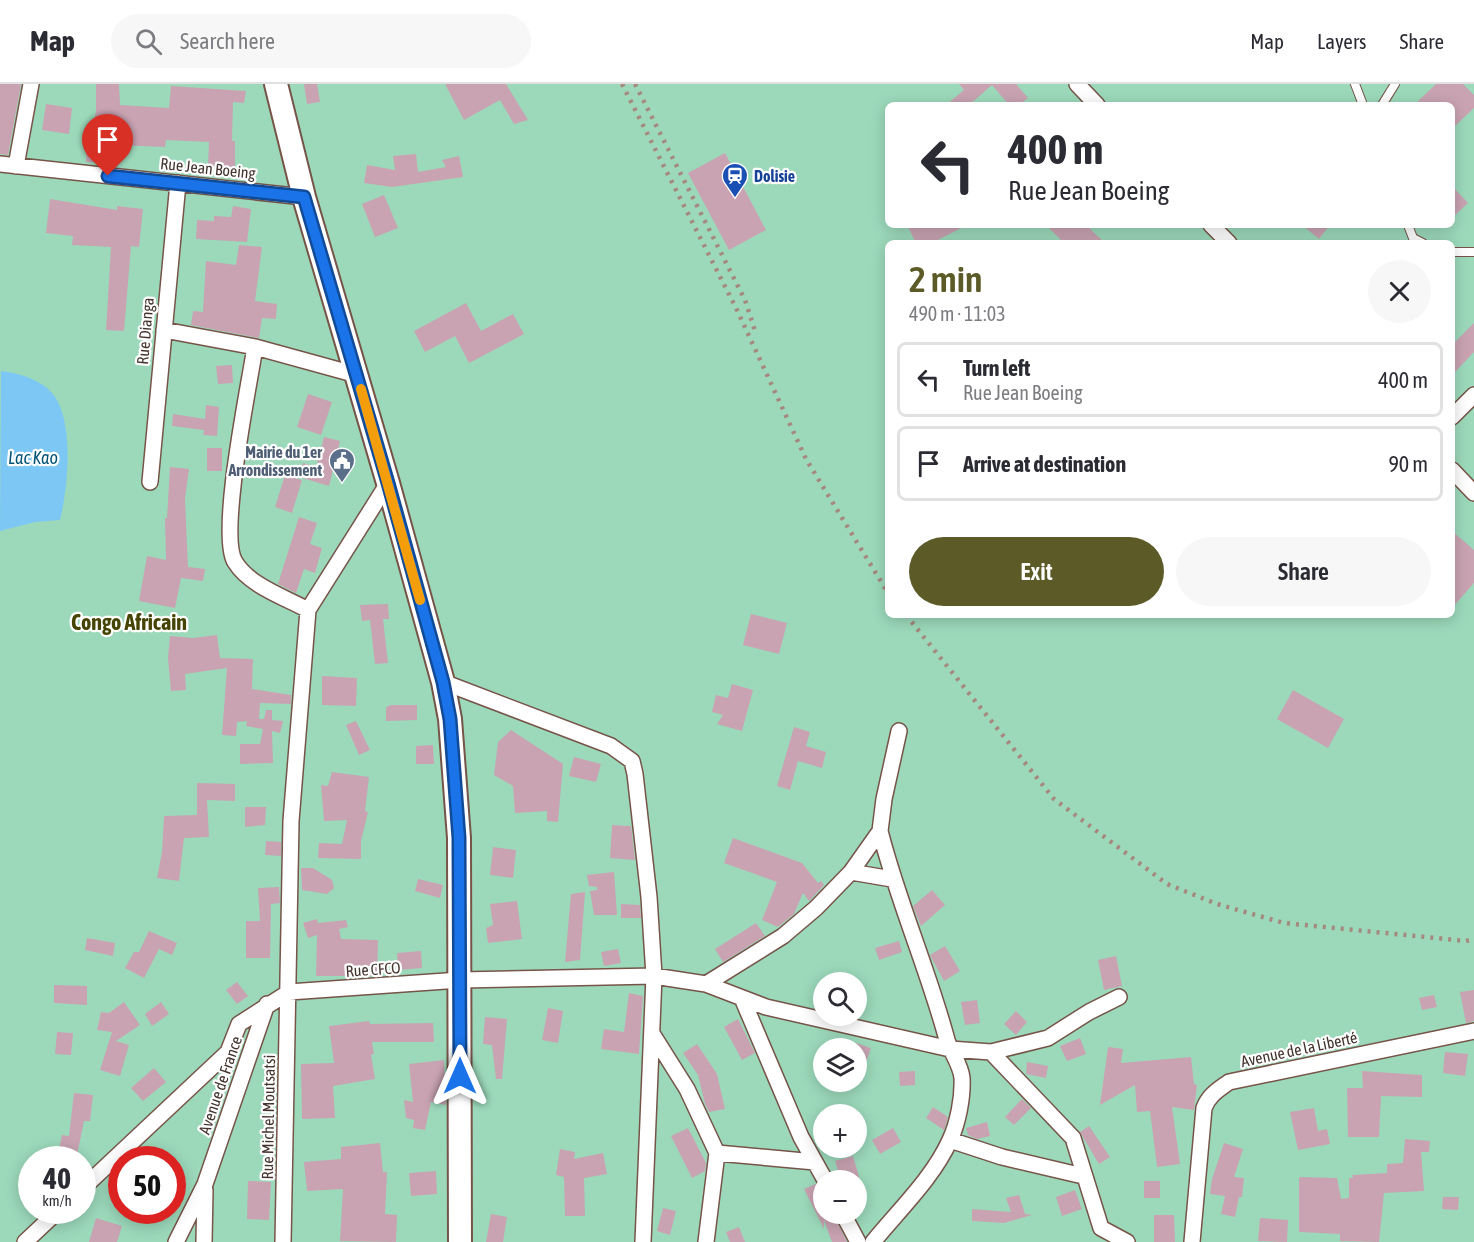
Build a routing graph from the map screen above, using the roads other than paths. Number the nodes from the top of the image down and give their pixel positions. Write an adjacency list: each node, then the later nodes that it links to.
1 (30, 84): 10 (street)
2 (276, 84): 12 (main road)
3 (1077, 84): 6 (street)
4 (1354, 84): 7 (lane)
5 (1395, 84): 8 (lane)
6 (1094, 102)
7 (1362, 102)
8 (1384, 102)
9 (0, 164): 10 (street, Rue Jean Boeing)
10 (16, 166): 11 (street, Rue Jean Boeing)
11 (178, 183): 12 (street, Rue Jean Boeing); 19 (street, Rue Dianga)
12 (304, 197): 21 (main road)
13 (1214, 228): 15 (street)
14 (1409, 228): 16 (lane)
15 (1226, 240)
16 (1417, 240)
17 (1455, 252): 18 (lane)
18 (1474, 252)
19 (164, 330): 20 (street); 25 (street, Rue Dianga)
20 (255, 347): 21 (street); 28 (street)
21 (357, 375): 26 (main road)
22 (1474, 395): 23 (street)
23 (1455, 414)
24 (1455, 473): 27 (street)
25 (150, 482)
26 (388, 483): 28 (street); 29 (main road)
27 (1474, 493)
28 (308, 610): 37 (street, Rue Michel Moutsatsi)
29 (443, 682): 34 (street); 35 (main road)
30 (899, 731): 31 (street)
31 (880, 831): 32 (street); 33 (street)
32 (851, 872): 33 (street); 36 (street)
33 (892, 879): 43 (street)
34 (654, 976): 35 (street, Rue CFCO); 36 (street, Rue CFCO); 42 (street)
35 (460, 981): 37 (street, Rue CFCO); 58 (main road)
36 (706, 984): 39 (street, Rue CFCO)
37 (289, 992): 40 (street); 57 (street, Rue Michel Moutsatsi)
38 (1119, 997): 44 (street, Rue CFCO)
39 (742, 998): 43 (street, Rue CFCO); 47 (street)
40 (267, 1004): 49 (street); 51 (street, Avenue de France)
41 (1474, 1031): 64 (street, Avenue de la Liberté)
42 (653, 1035): 46 (street); 59 (street)
43 (950, 1049): 44 (street, Rue CFCO); 45 (street)
44 (991, 1052): 50 (street)
45 (951, 1140): 50 (street); 62 (street)
46 (717, 1153): 47 (street); 60 (street)
47 (814, 1162): 48 (street)
48 (819, 1170)
49 (96, 1176)
50 (1083, 1176): 63 (street)
51 (205, 1184): 55 (street, Avenue de France); 56 (street)
52 (44, 1224): 54 (street)
53 (848, 1224): 61 (street)
54 (25, 1242)
55 (176, 1242)
56 (204, 1242)
57 (283, 1242)
58 (460, 1242)
59 (643, 1242)
60 (706, 1242)
61 (858, 1242)
62 (873, 1242)
63 (1127, 1242)
64 (1192, 1242)

